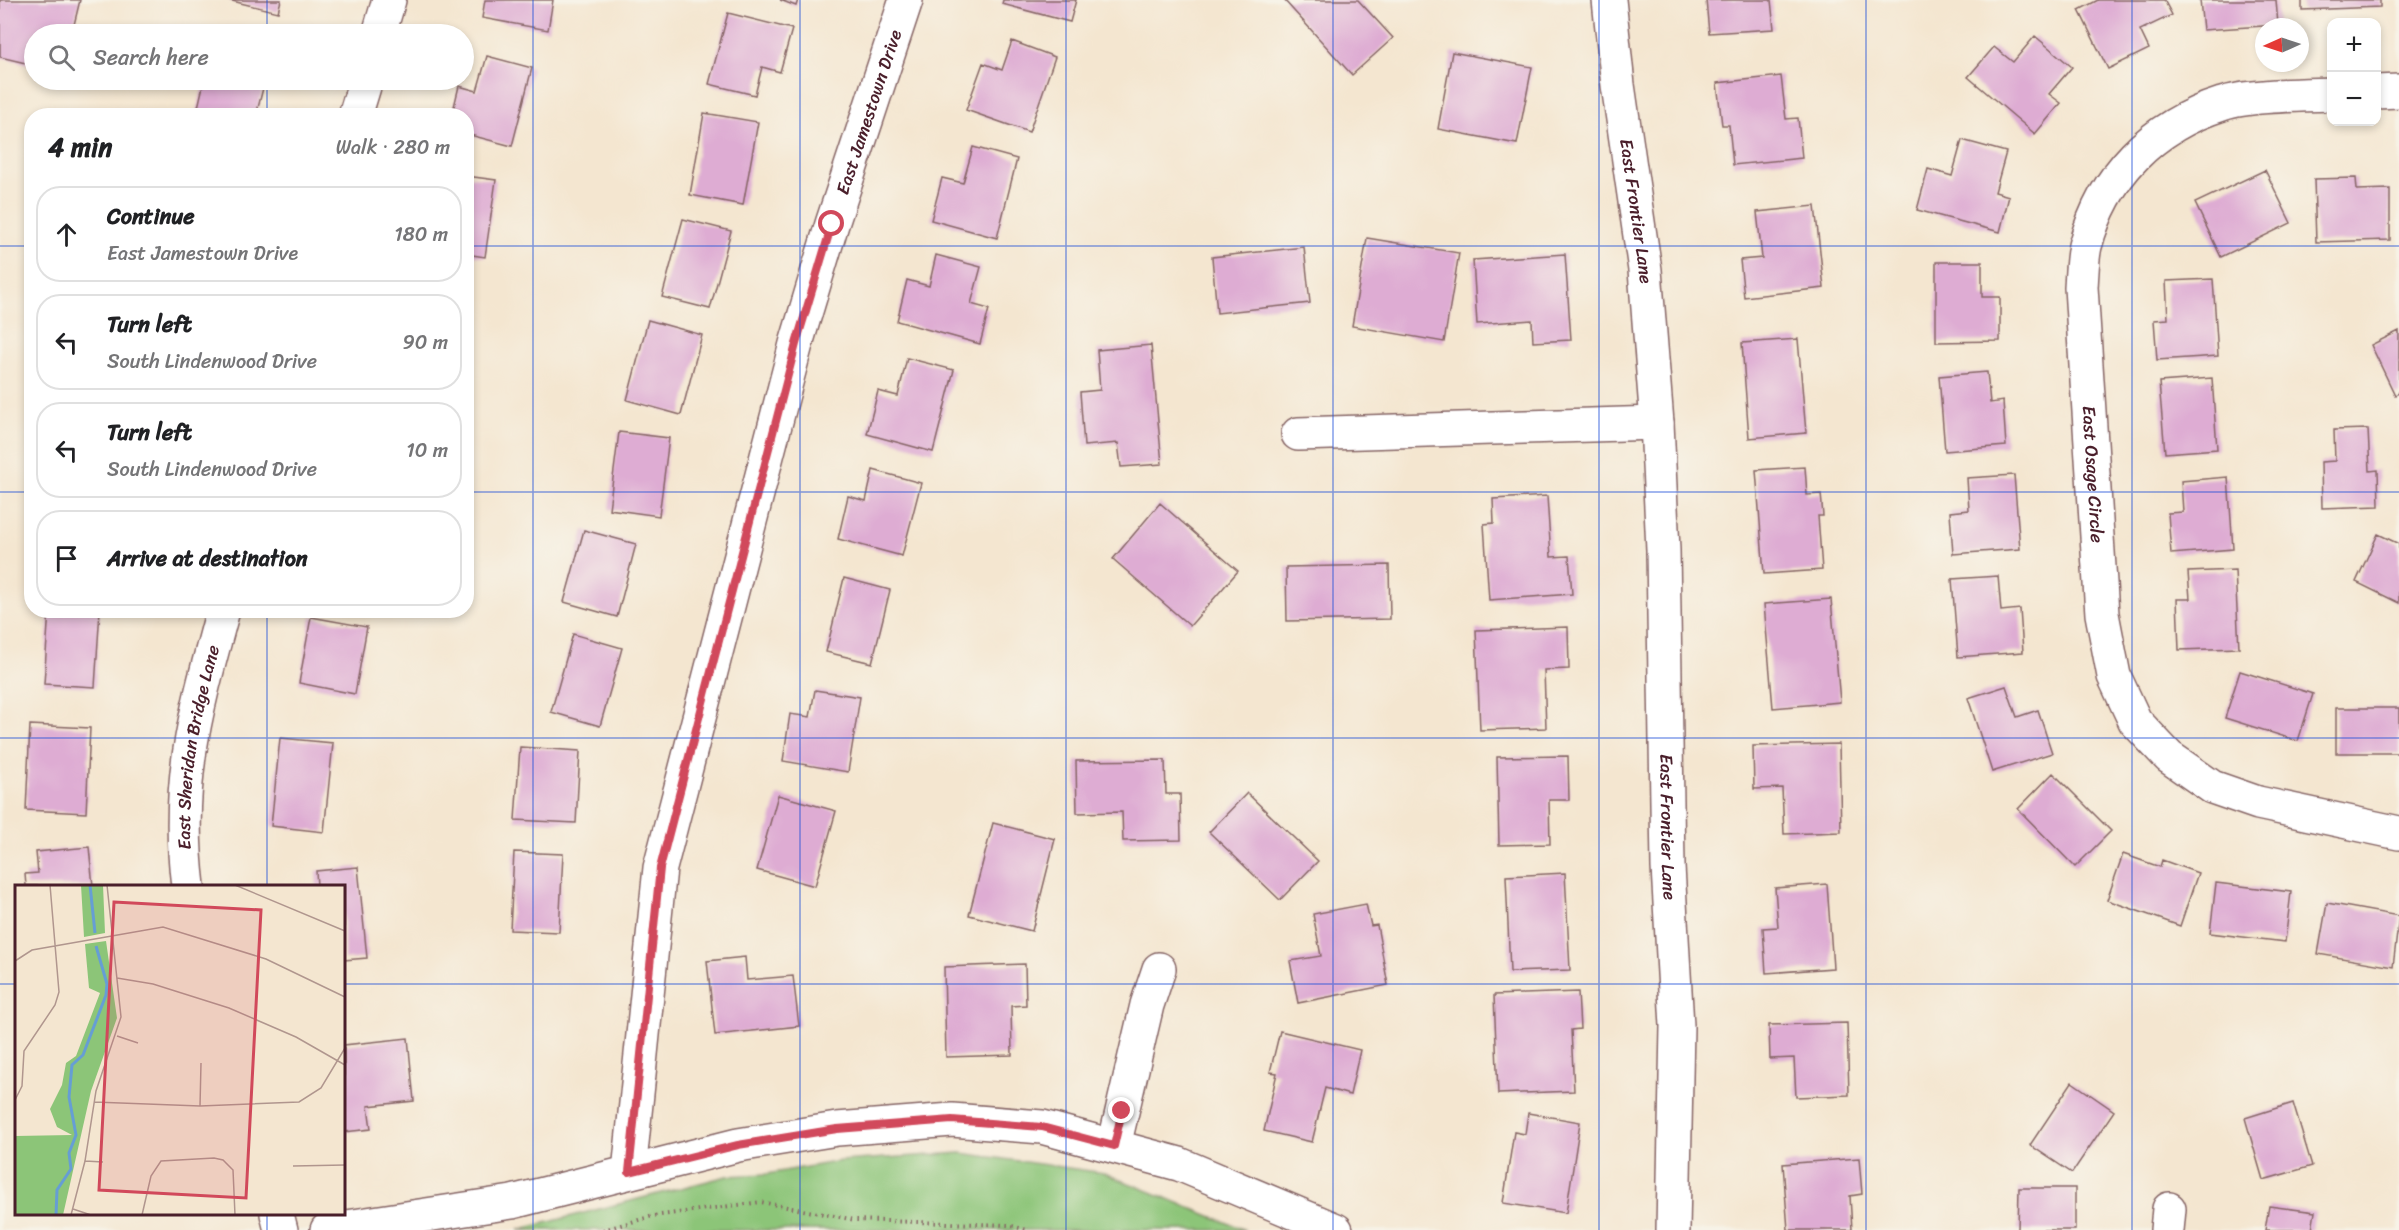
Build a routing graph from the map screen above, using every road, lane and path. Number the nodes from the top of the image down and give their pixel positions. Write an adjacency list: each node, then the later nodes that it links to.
1 (389, 0): 4 (street)
2 (906, 0): 17 (street, East Jamestown Drive)
3 (1609, 0): 10 (street, East Frontier Lane)
4 (382, 24)
5 (363, 90): 9 (street)
6 (2399, 91): 7 (street)
7 (2381, 92)
8 (2327, 94): 13 (street, East Osage Circle)
9 (357, 108)
10 (1657, 423): 11 (street); 24 (street, East Frontier Lane)
11 (1298, 434)
12 (221, 618): 14 (street, East Sheridan Bridge Lane)
13 (2399, 832)
14 (188, 885)
15 (1160, 969): 16 (street)
16 (1114, 1146): 17 (street); 23 (street)
17 (629, 1172): 20 (street)
18 (277, 1215): 19 (street)
19 (281, 1230)
20 (327, 1230)
21 (603, 1230): 22 (path)
22 (1027, 1230)
23 (1336, 1230)
24 (1673, 1230)

